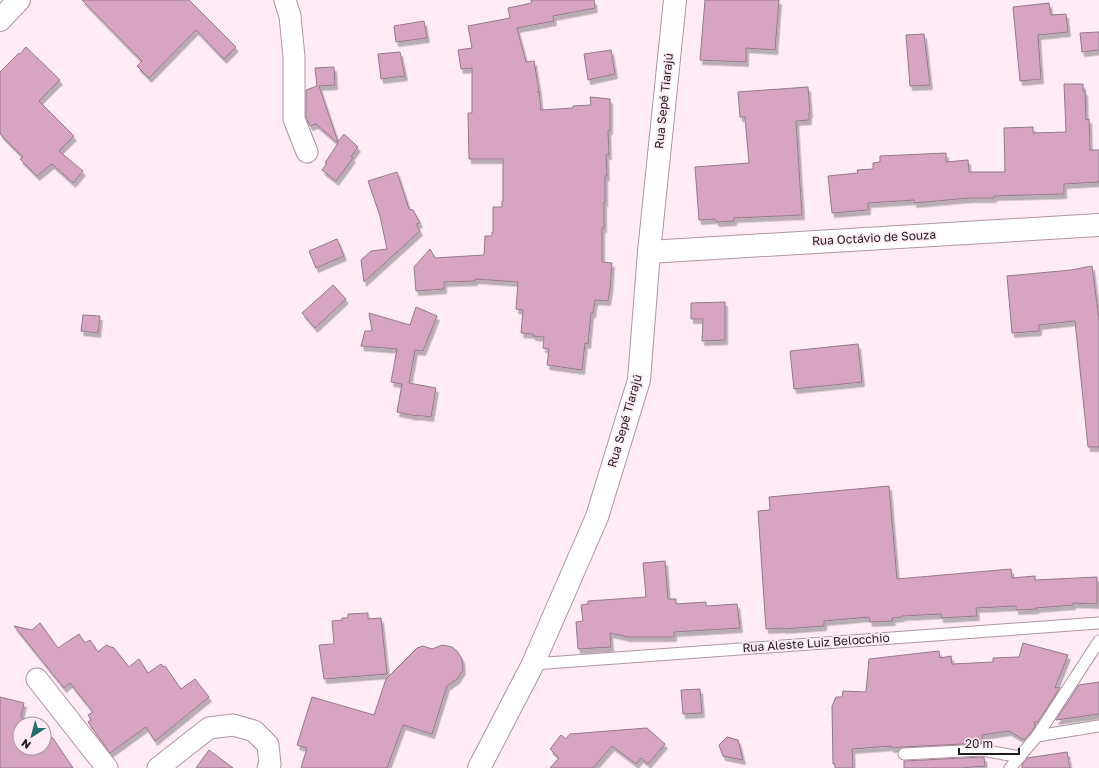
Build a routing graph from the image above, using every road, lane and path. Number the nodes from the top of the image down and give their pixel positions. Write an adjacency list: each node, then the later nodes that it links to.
1 (19, 0): 4 (street)
2 (285, 0): 5 (street)
3 (675, 0): 7 (street, Rua Sepé Tiarajú)
4 (0, 20)
5 (307, 152)
6 (1099, 226): 7 (street, Rua Octávio de Souza)
7 (649, 252): 10 (street, Rua Sepé Tiarajú)
8 (1099, 623): 10 (lane, Rua Aleste Luiz Belocchio)
9 (1099, 641): 13 (lane)
10 (533, 664): 19 (street, Rua Sepé Tiarajú)
11 (38, 679): 16 (street)
12 (1099, 726): 13 (lane)
13 (1037, 736): 15 (lane)
14 (904, 754): 15 (lane)
15 (1020, 756): 20 (lane)
16 (107, 768)
17 (158, 768): 18 (street)
18 (268, 768)
19 (479, 768)
20 (1010, 768)

